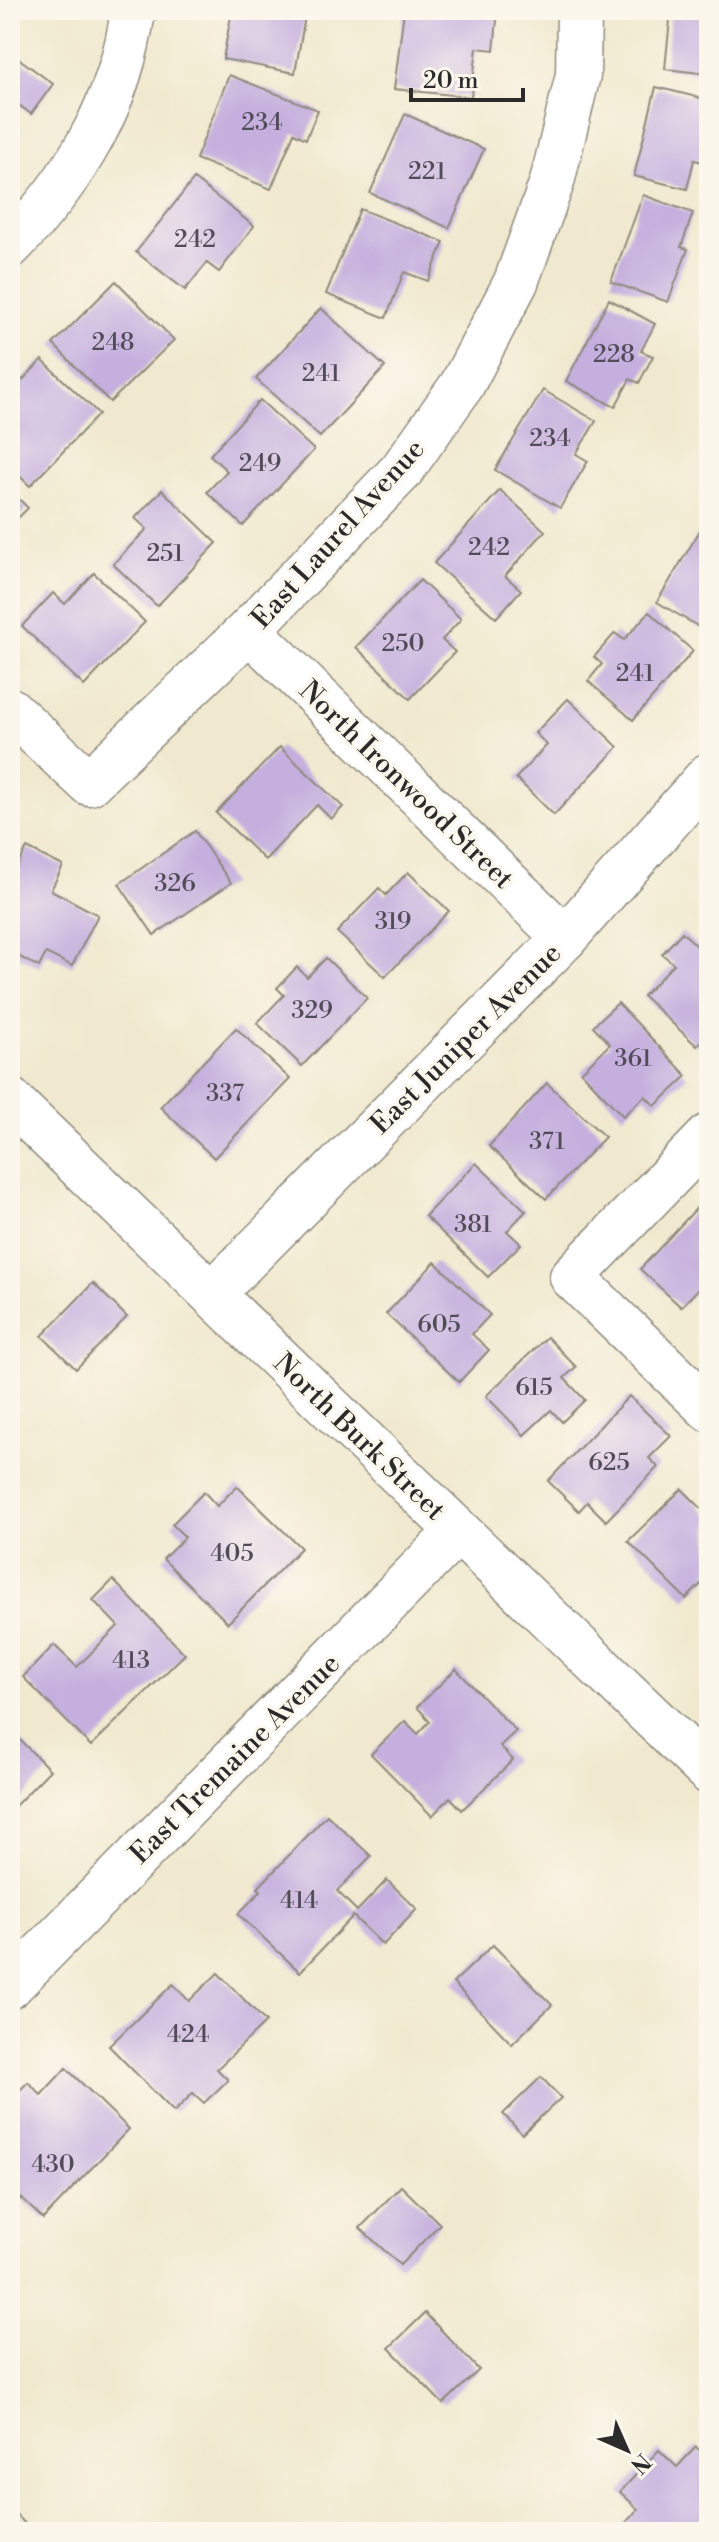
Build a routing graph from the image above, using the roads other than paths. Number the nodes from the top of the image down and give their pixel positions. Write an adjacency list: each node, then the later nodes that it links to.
1 (133, 10): 3 (street)
2 (579, 10): 4 (street, East Laurel Avenue)
3 (10, 246)
4 (249, 630): 5 (street, East Laurel Avenue); 7 (street, North Ironwood Street)
5 (10, 710)
6 (709, 775): 7 (street, East Juniper Avenue)
7 (565, 938): 10 (street, East Juniper Avenue)
8 (10, 1100): 10 (street, North Burk Street)
9 (709, 1136): 11 (street)
10 (213, 1293): 12 (street, North Burk Street)
11 (709, 1409)
12 (458, 1531): 13 (street, North Burk Street); 14 (street, East Tremaine Avenue)
13 (709, 1772)
14 (10, 1986)

